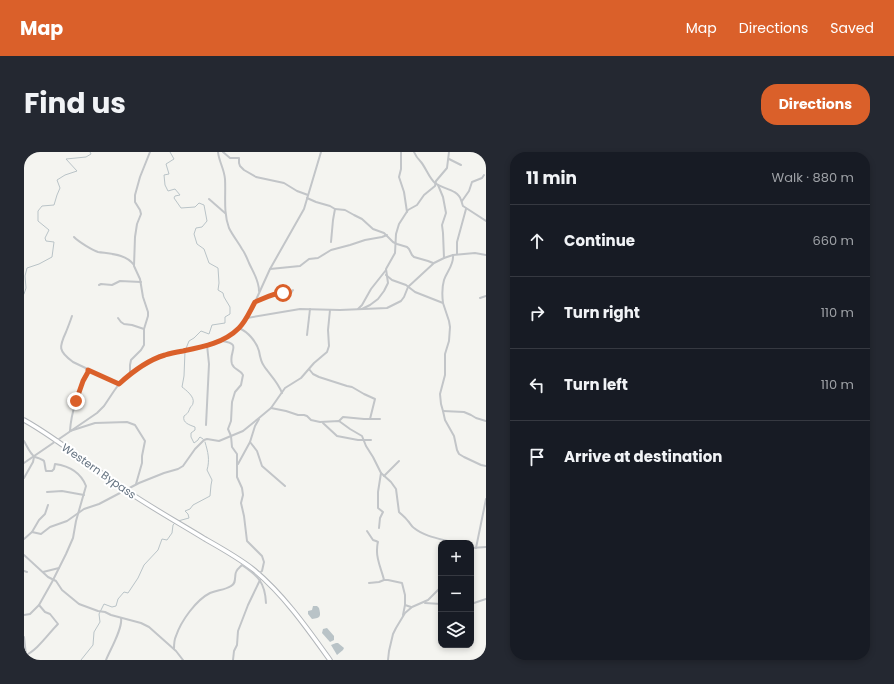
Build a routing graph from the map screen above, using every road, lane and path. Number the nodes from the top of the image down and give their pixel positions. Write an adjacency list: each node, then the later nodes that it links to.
1 (150, 152): 29 (street)
2 (218, 152): 18 (street)
3 (223, 152): 12 (street)
4 (320, 152): 12 (street)
5 (401, 152): 17 (street)
6 (414, 152): 11 (street)
7 (449, 152): 8 (street)
8 (449, 159): 9 (street); 11 (street)
9 (461, 165)
10 (484, 175): 14 (street)
11 (437, 184): 14 (street); 17 (street); 27 (street)
12 (308, 196): 15 (street); 30 (street)
13 (209, 199): 18 (street)
14 (462, 202): 16 (street)
15 (335, 209): 20 (street); 22 (street)
16 (466, 209): 19 (street); 24 (street)
17 (407, 212): 23 (street)
18 (225, 213): 37 (street)
19 (486, 221)
20 (387, 235): 23 (street); 30 (street)
21 (74, 237): 29 (street)
22 (332, 242)
23 (395, 243): 28 (street); 31 (street)
24 (457, 254): 25 (street); 26 (street)
25 (486, 254)
26 (452, 255): 27 (street); 41 (street)
27 (444, 258): 28 (street)
28 (434, 263): 35 (street)
29 (134, 266): 33 (street)
30 (270, 269): 37 (street)
31 (386, 270): 32 (street); 45 (street)
32 (386, 275): 35 (street); 43 (street)
33 (141, 282): 34 (street); 50 (street)
34 (99, 285)
35 (408, 287): 41 (street); 43 (street)
36 (293, 290): 40 (street)
37 (259, 293): 40 (street)
38 (486, 296): 39 (street)
39 (480, 298)
40 (255, 302): 48 (street)
41 (443, 303): 60 (street)
42 (310, 309): 44 (street); 48 (street); 51 (street)
43 (362, 309): 45 (street)
44 (330, 310): 45 (street); 54 (street)
45 (358, 310)
46 (72, 316): 55 (street)
47 (118, 318): 50 (street)
48 (247, 318): 49 (street)
49 (239, 328): 52 (street); 58 (street)
50 (144, 329): 56 (street)
51 (307, 335)
52 (220, 341): 53 (street); 70 (street)
53 (207, 345): 56 (street); 68 (street)
54 (310, 369): 58 (street); 62 (street)
55 (88, 370): 57 (street); 69 (street)
56 (130, 375): 57 (street)
57 (119, 384): 69 (street)
58 (282, 393): 59 (street)
59 (271, 408): 61 (street); 67 (street)
60 (443, 411): 66 (street); 80 (street)
61 (260, 418): 70 (street); 75 (street)
62 (370, 419): 63 (street); 65 (street)
63 (380, 419)
64 (24, 420): 74 (main road, Western Bypass)
65 (339, 421): 67 (street); 71 (street)
66 (486, 421)
67 (322, 422): 71 (street)
68 (206, 425)
69 (70, 431): 74 (street); 84 (street)
70 (231, 436): 79 (street); 84 (street)
71 (364, 440): 72 (street); 81 (street)
72 (371, 440)
73 (24, 441): 76 (street)
74 (56, 441): 76 (street); 86 (main road, Western Bypass)
75 (250, 442): 79 (street); 85 (street)
76 (34, 456): 78 (street); 83 (street); 88 (street)
77 (399, 461): 82 (street)
78 (24, 463)
79 (238, 466): 102 (street)
80 (486, 466)
81 (381, 473): 82 (street); 92 (street)
82 (384, 476): 96 (street)
83 (24, 478)
84 (136, 484): 86 (street)
85 (285, 486)
86 (125, 490): 91 (street); 102 (main road, Western Bypass)
87 (47, 492): 88 (street)
88 (84, 495): 91 (street)
89 (486, 499): 98 (street)
90 (48, 505): 94 (street)
91 (79, 512): 94 (street); 100 (street)
92 (379, 528)
93 (367, 531): 105 (street)
94 (32, 532): 95 (street)
95 (24, 539)
96 (444, 540)
97 (486, 547): 98 (street)
98 (476, 548)
99 (24, 555): 101 (street)
100 (59, 568): 101 (street); 103 (street)
101 (42, 572): 103 (street)
102 (258, 574): 125 (main road)
103 (53, 579): 113 (street); 118 (street)
104 (260, 580): 109 (street); 120 (street); 124 (street)
105 (384, 580): 106 (street); 114 (street)
106 (369, 583)
107 (438, 590): 110 (street)
108 (486, 600): 111 (street)
109 (266, 603)
110 (424, 603): 112 (street); 115 (street)
111 (474, 603)
112 (438, 604)
113 (39, 605): 116 (street); 121 (street)
114 (405, 605): 115 (street); 117 (street)
115 (412, 608): 117 (street)
116 (24, 615)
117 (403, 616): 126 (street)
118 (120, 617): 120 (street); 122 (street)
119 (24, 637): 121 (street)
120 (173, 649): 123 (street)
121 (25, 656)
122 (106, 660)
123 (183, 660)
124 (233, 660)
125 (330, 660)
126 (388, 660)

